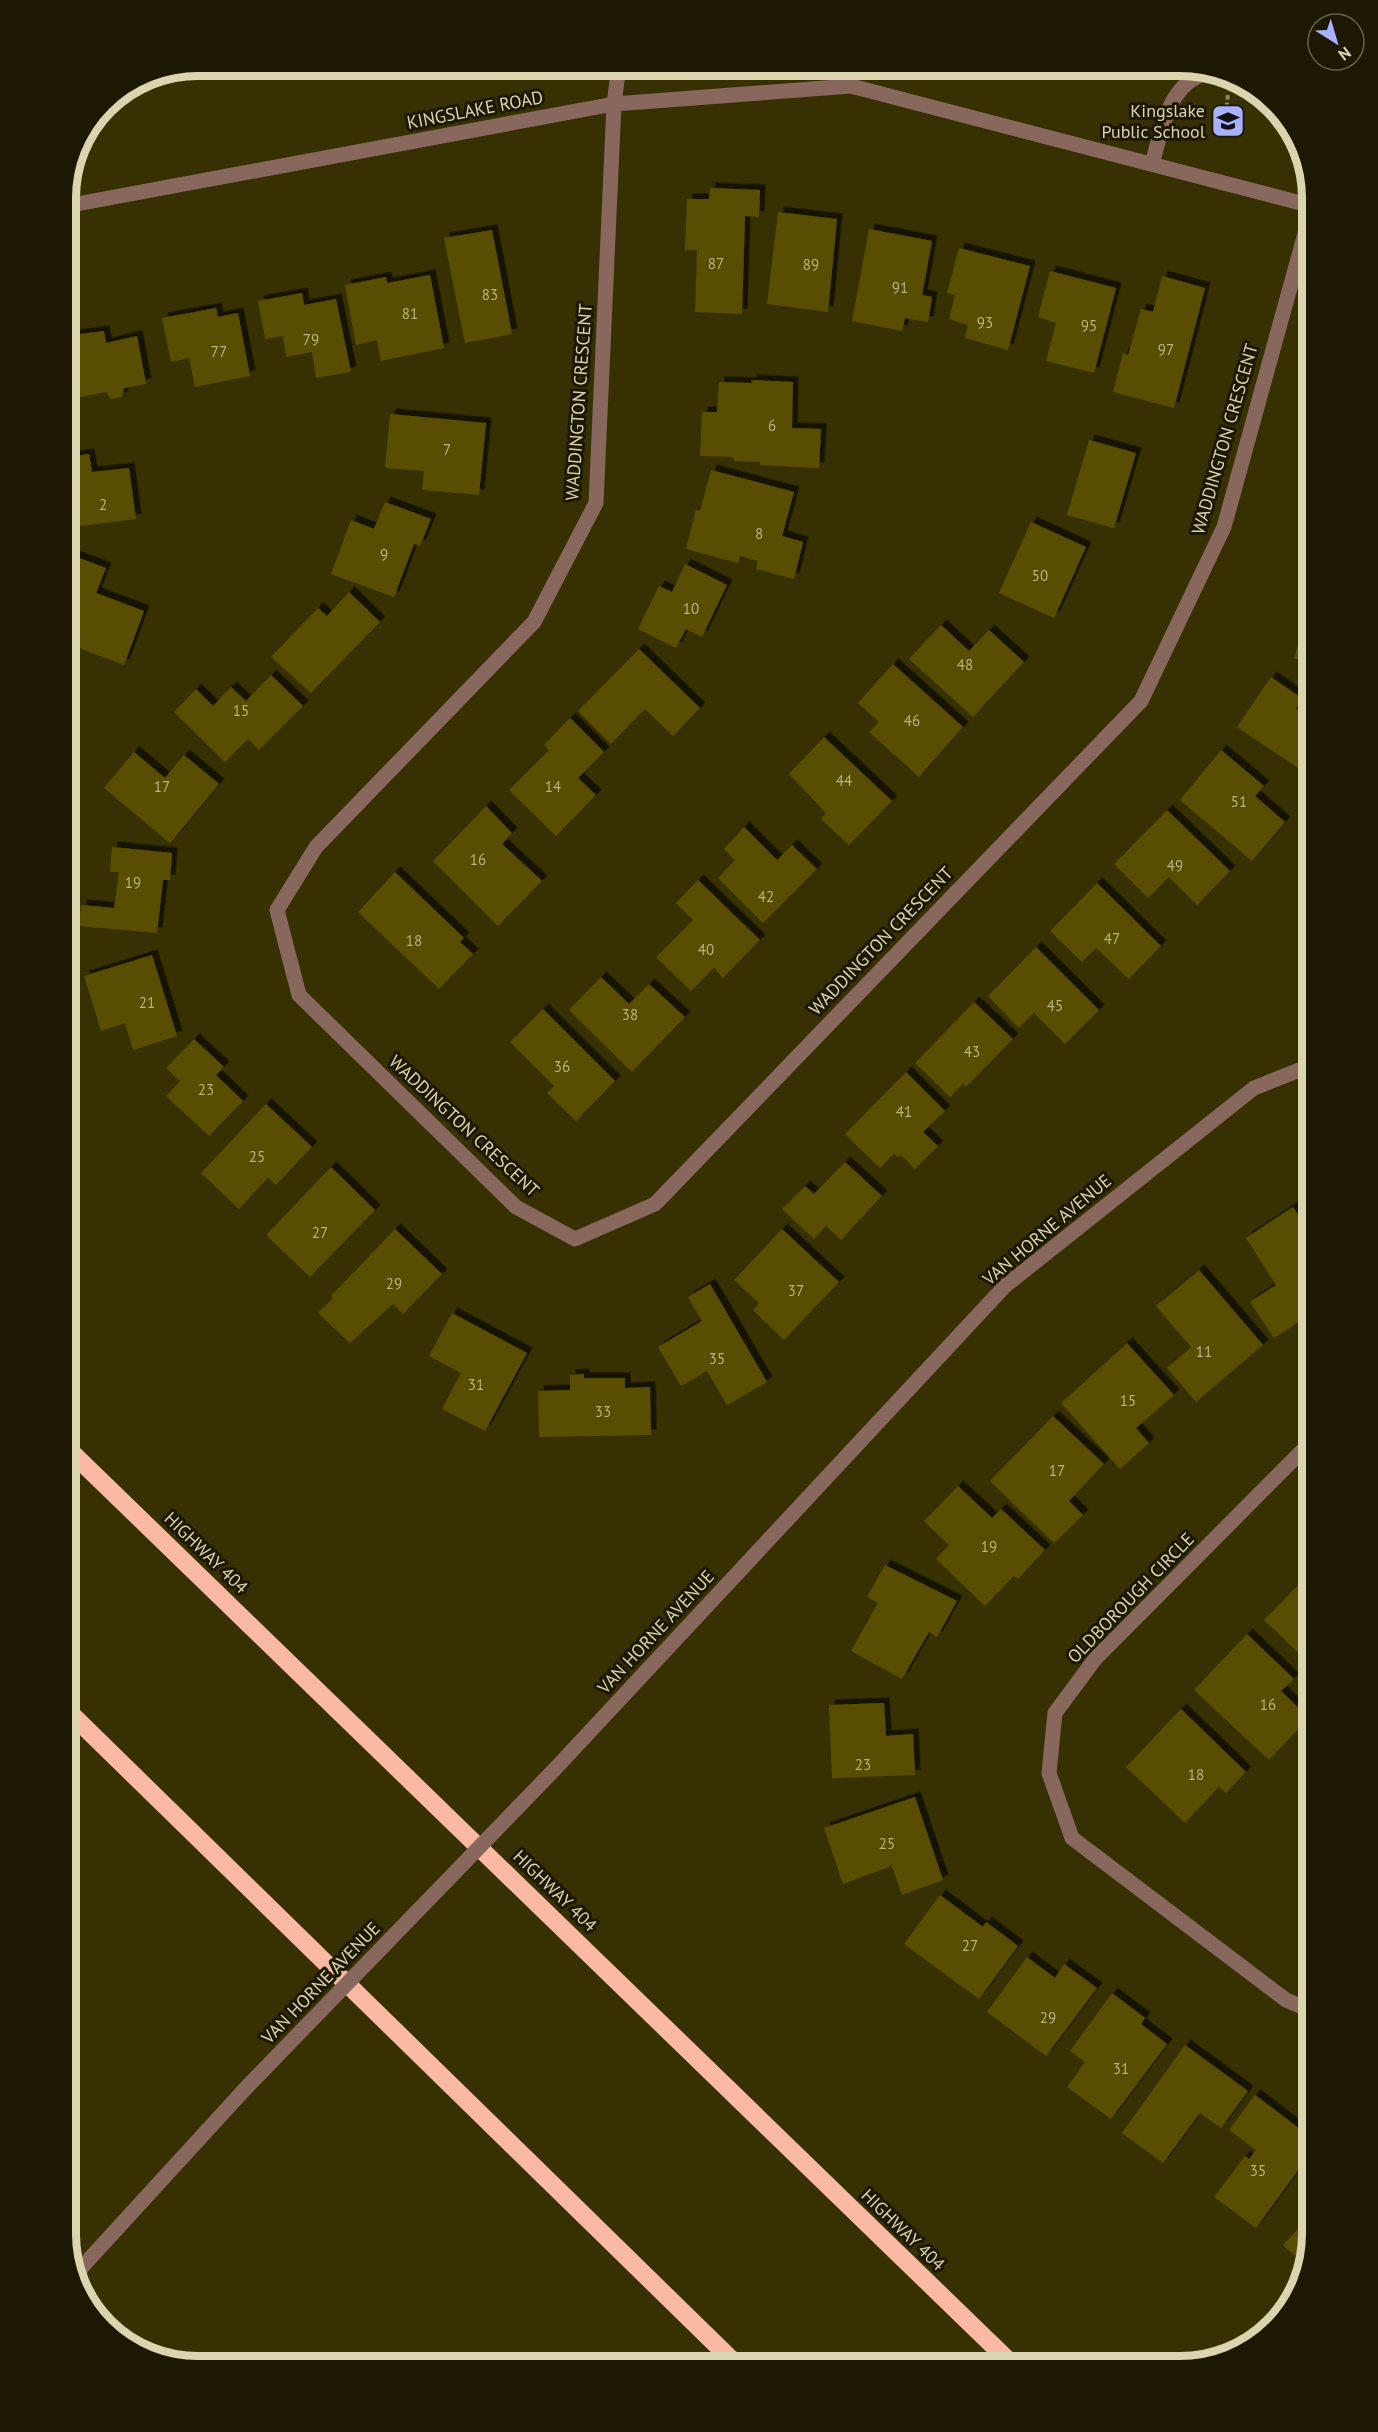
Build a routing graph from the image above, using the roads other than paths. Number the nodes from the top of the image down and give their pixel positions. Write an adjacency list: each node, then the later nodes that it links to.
1 (618, 77): 3 (street)
2 (1192, 78): 4 (street)
3 (614, 104): 4 (street, KINGSLAKE ROAD); 5 (street, KINGSLAKE ROAD); 7 (street, WADDINGTON CRESCENT)
4 (1152, 164): 6 (street, KINGSLAKE ROAD)
5 (77, 204)
6 (1302, 204)
7 (1302, 243)
8 (1302, 1069): 13 (street, VAN HORNE AVENUE, bridge)
9 (1302, 1451): 12 (street, OLDBOROUGH CIRCLE)
10 (77, 1458): 15 (highway, HIGHWAY 404)
11 (77, 1720): 14 (highway)
12 (1302, 2007)
13 (82, 2267)
14 (727, 2356)
15 (1004, 2356)

